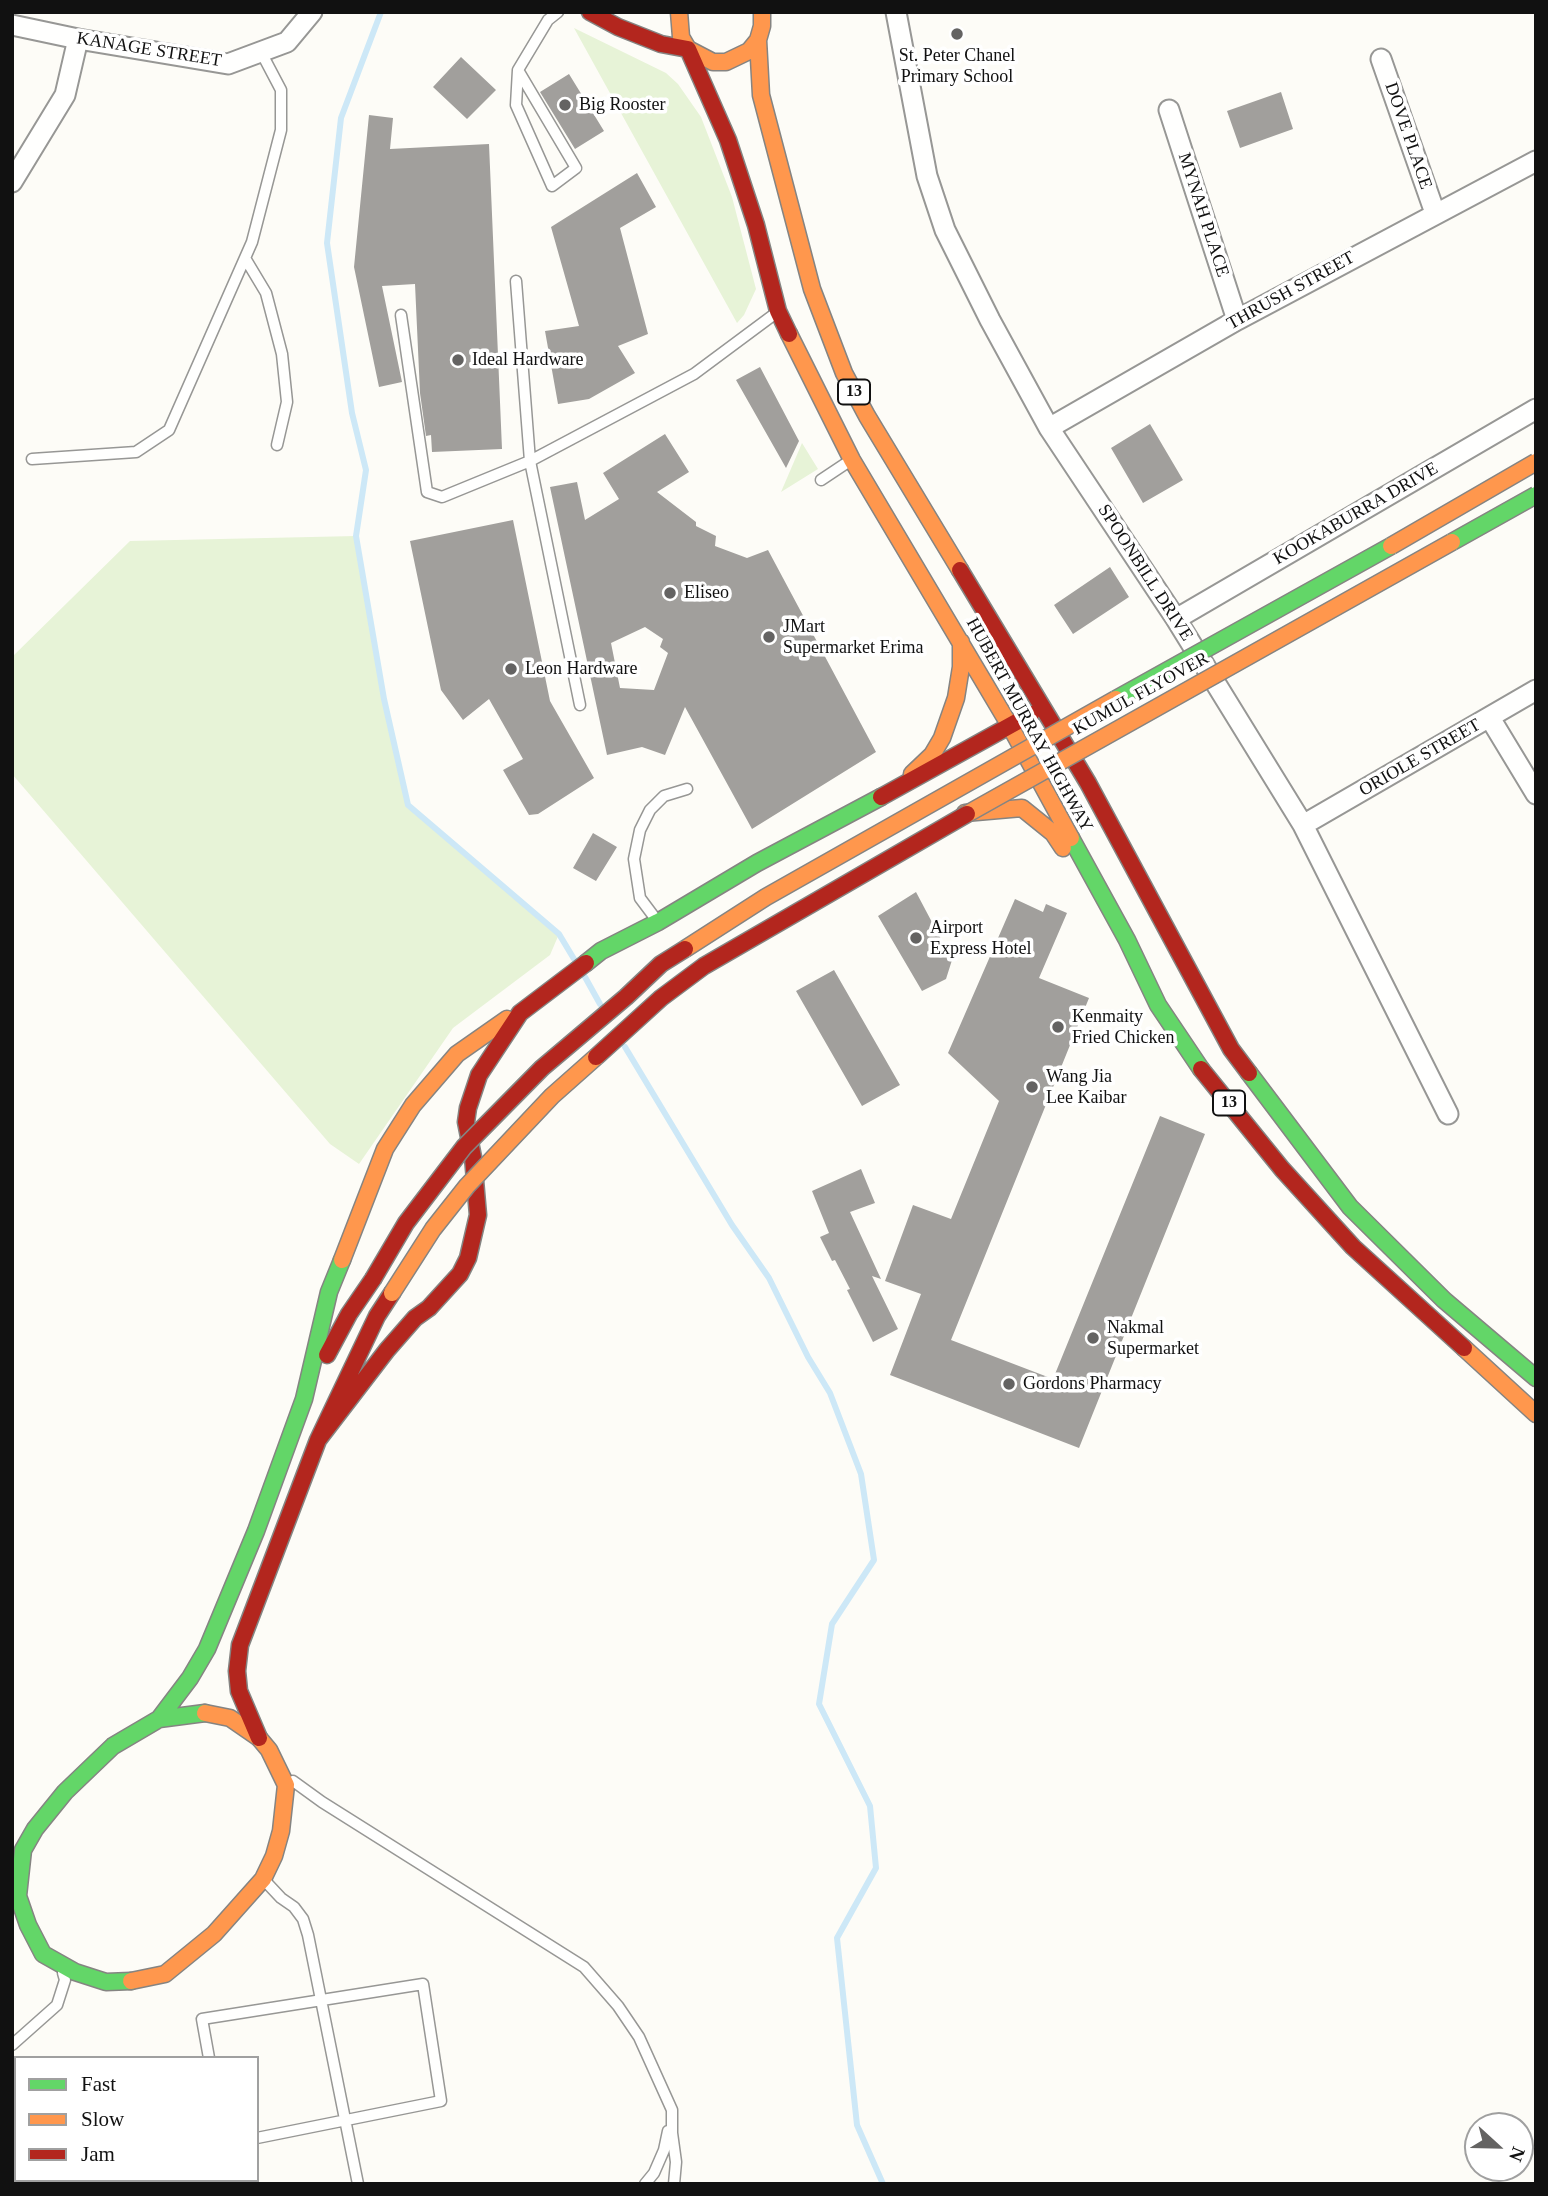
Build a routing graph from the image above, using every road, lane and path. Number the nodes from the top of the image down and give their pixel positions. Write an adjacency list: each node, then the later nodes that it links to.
1 (312, 12): 11 (street, KANAGE STREET)
2 (558, 12): 13 (lane)
3 (590, 12): 10 (highway)
4 (679, 12): 10 (highway, HUBERT MURRAY HIGHWAY)
5 (762, 12): 9 (highway, HUBERT MURRAY HIGHWAY)
6 (896, 12): 24 (street, SPOONBILL DRIVE)
7 (12, 25): 8 (street, KANAGE STREET)
8 (78, 39): 11 (street, KANAGE STREET); 16 (street)
9 (758, 40): 10 (highway); 36 (highway, HUBERT MURRAY HIGHWAY / 13)
10 (688, 49): 20 (highway, HUBERT MURRAY HIGHWAY / 13)
11 (261, 52): 18 (lane)
12 (1381, 59): 17 (street, DOVE PLACE)
13 (518, 70): 13 (lane)
14 (1169, 110): 22 (street, MYNAH PLACE)
15 (1536, 161): 17 (street, THRUSH STREET)
16 (12, 182)
17 (1435, 212): 22 (street, THRUSH STREET)
18 (246, 258): 25 (lane); 26 (lane)
19 (516, 281): 28 (lane)
20 (778, 311): 27 (highway, HUBERT MURRAY HIGHWAY / 13); 28 (lane)
21 (401, 315): 28 (lane)
22 (1237, 320): 24 (street, THRUSH STREET)
23 (1536, 408): 32 (street, KOOKABURRA DRIVE)
24 (1049, 428): 32 (street, SPOONBILL DRIVE)
25 (277, 445)
26 (32, 459)
27 (852, 460): 30 (lane); 33 (highway, HUBERT MURRAY HIGHWAY / 13)
28 (530, 461): 35 (lane)
29 (1536, 462): 48 (highway, KUMUL FLYOVER, bridge)
30 (821, 480)
31 (1536, 495): 50 (highway, KUMUL FLYOVER, bridge)
32 (1176, 619): 42 (street, SPOONBILL DRIVE)
33 (961, 642): 38 (highway, HUBERT MURRAY HIGHWAY / 13); 41 (highway)
34 (1536, 690): 37 (street, ORIOLE STREET)
35 (580, 705)
36 (1042, 707): 38 (highway); 47 (highway, HUBERT MURRAY HIGHWAY / 13)
37 (1490, 718): 40 (street); 42 (street, ORIOLE STREET)
38 (1010, 726): 41 (highway); 44 (highway, HUBERT MURRAY HIGHWAY / 13)
39 (687, 789): 43 (lane)
40 (1536, 794)
41 (885, 796): 43 (highway)
42 (1303, 825): 46 (street, SPOONBILL DRIVE)
43 (658, 922): 44 (highway); 45 (highway)
44 (1127, 940): 49 (highway, HUBERT MURRAY HIGHWAY / 13)
45 (520, 1013): 48 (highway); 50 (highway)
46 (1448, 1114)
47 (1536, 1378)
48 (304, 1399): 51 (highway)
49 (1536, 1414)
50 (318, 1440): 52 (highway)
51 (159, 1719): 52 (highway); 55 (highway)
52 (259, 1738): 53 (highway)
53 (281, 1772): 54 (highway); 59 (lane)
54 (263, 1879): 55 (highway); 56 (lane)
55 (60, 1963): 57 (lane)
56 (321, 2000): 58 (lane); 60 (lane); 60 (lane)
57 (12, 2045)
58 (209, 2056)
59 (672, 2110): 63 (lane); 64 (lane)
60 (346, 2120): 61 (lane); 62 (lane)
61 (259, 2138)
62 (358, 2184)
63 (645, 2184)
64 (674, 2184)

